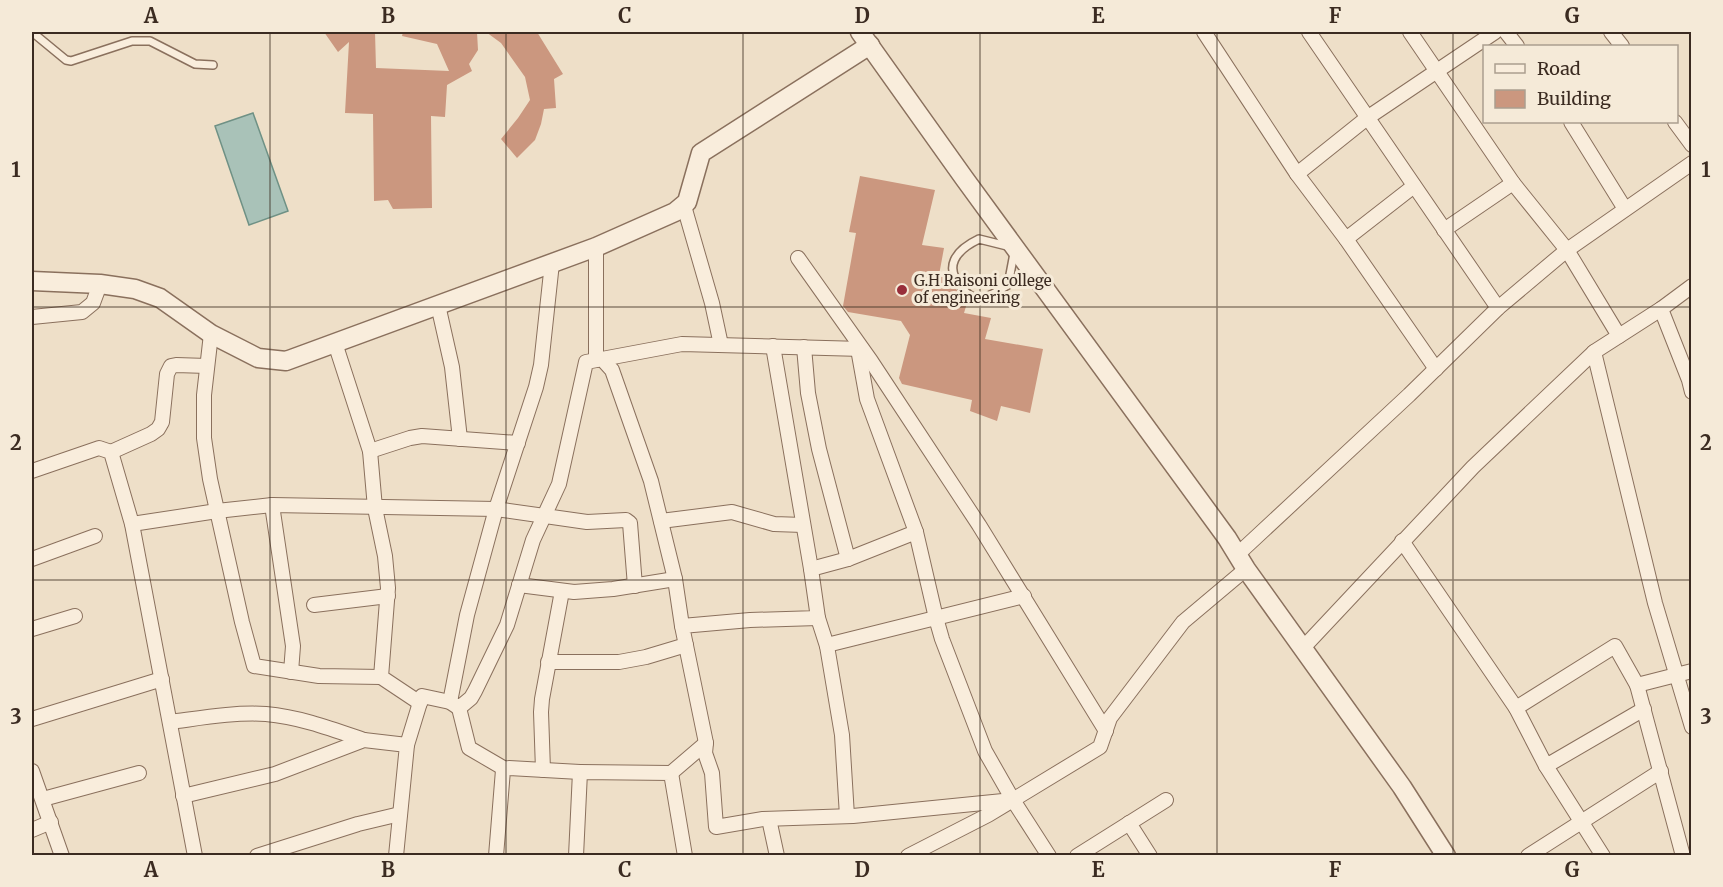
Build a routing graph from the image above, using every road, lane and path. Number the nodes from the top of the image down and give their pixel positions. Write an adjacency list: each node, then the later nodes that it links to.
1 (32, 32): 11 (lane)
2 (1204, 32): 18 (street)
3 (1309, 32): 13 (street)
4 (1410, 32): 12 (street)
5 (1495, 32): 12 (street)
6 (1506, 32): 9 (street)
7 (1611, 32): 10 (street)
8 (865, 38): 21 (street); 26 (street)
9 (1516, 45)
10 (1621, 45)
11 (213, 65)
12 (1437, 71): 13 (street); 19 (street)
13 (1367, 118): 18 (street); 20 (street)
14 (1572, 123): 22 (street)
15 (1676, 123): 16 (street)
16 (1692, 145)
17 (1692, 163): 22 (street)
18 (1298, 174): 24 (street)
19 (1513, 183): 23 (street); 27 (street)
20 (1414, 186): 23 (street); 24 (street)
21 (684, 206): 25 (street); 40 (street)
22 (1625, 209): 27 (street)
23 (1444, 230): 34 (street)
24 (1346, 239): 47 (street)
25 (596, 247): 29 (street); 45 (street)
26 (1015, 248): 26 (lane); 67 (street)
27 (1567, 250): 34 (street); 38 (street)
28 (798, 258): 43 (street)
29 (552, 263): 33 (street); 50 (street)
30 (32, 281): 31 (street)
31 (100, 284): 36 (street); 37 (street)
32 (1692, 286): 35 (street)
33 (438, 305): 39 (street); 49 (street)
34 (1498, 308): 47 (street)
35 (1661, 309): 38 (street); 48 (street)
36 (32, 317)
37 (211, 334): 39 (street); 46 (street)
38 (1619, 336): 44 (street)
39 (335, 343): 51 (street)
40 (721, 345): 41 (street); 45 (street)
41 (773, 346): 42 (street); 61 (street)
42 (804, 347): 43 (street); 66 (street)
43 (860, 349): 62 (street); 74 (street)
44 (1594, 352): 64 (street); 87 (street)
45 (599, 360): 58 (street); 59 (street)
46 (207, 366): 52 (street); 57 (street)
47 (1436, 369): 67 (street)
48 (1691, 384)
49 (460, 439): 50 (street); 51 (street)
50 (518, 443): 56 (street)
51 (370, 451): 55 (street)
52 (111, 452): 53 (street); 60 (street)
53 (32, 471)
54 (272, 505): 55 (street); 57 (street); 86 (street)
55 (375, 508): 56 (street); 73 (street)
56 (496, 509): 58 (street); 92 (street)
57 (217, 511): 60 (street); 86 (street)
58 (544, 515): 70 (street); 71 (street)
59 (661, 521): 61 (street); 69 (street)
60 (132, 524): 89 (street)
61 (803, 525): 68 (street)
62 (916, 532): 66 (street); 78 (street)
63 (94, 536): 65 (street)
64 (1402, 541): 83 (street); 93 (street)
65 (32, 559)
66 (848, 559): 68 (street)
67 (1242, 561): 83 (street); 98 (street)
68 (811, 569): 77 (street)
69 (675, 579): 71 (street); 79 (street)
70 (519, 585): 72 (street); 92 (street)
71 (635, 586): 72 (street)
72 (562, 591): 84 (street)
73 (388, 596): 75 (street); 88 (street)
74 (1024, 596): 78 (street); 98 (street)
75 (314, 605)
76 (75, 616): 80 (street)
77 (818, 618): 79 (street); 82 (street)
78 (936, 618): 82 (street); 112 (street)
79 (682, 626): 81 (street)
80 (32, 629)
81 (686, 645): 84 (street); 100 (street)
82 (827, 646): 115 (street)
83 (1303, 648): 133 (street)
84 (549, 662): 104 (street)
85 (1692, 671): 87 (street)
86 (291, 672): 88 (street)
87 (1676, 675): 90 (street); 97 (street)
88 (381, 677): 91 (street)
89 (162, 680): 95 (street); 96 (street)
90 (1638, 685): 93 (street); 94 (street)
91 (420, 703): 92 (street); 101 (street)
92 (455, 705): 103 (street)
93 (1516, 708): 102 (street)
94 (1644, 709): 102 (street); 106 (street)
95 (32, 719)
96 (170, 722): 99 (street); 110 (street)
97 (1692, 728)
98 (1106, 731): 112 (street)
99 (364, 740): 101 (street); 110 (street)
100 (706, 743): 108 (street); 116 (street)
101 (407, 744): 114 (street)
102 (1546, 766): 117 (street)
103 (505, 769): 104 (street); 125 (street)
104 (543, 770): 107 (street)
105 (32, 771): 111 (street)
106 (1661, 771): 117 (street); 136 (street)
107 (580, 772): 108 (street); 126 (street)
108 (671, 772): 127 (street)
109 (139, 773): 111 (street)
110 (183, 796): 122 (street)
111 (43, 799): 118 (street)
112 (1013, 800): 115 (street); 129 (street); 130 (street)
113 (1166, 800): 119 (street)
114 (400, 814): 123 (street); 124 (street)
115 (847, 816): 116 (street)
116 (769, 819): 128 (street)
117 (1581, 821): 134 (street); 135 (street)
118 (51, 822): 120 (street); 121 (street)
119 (1129, 823): 131 (street); 132 (street)
120 (32, 830)
121 (62, 855)
122 (195, 855)
123 (265, 855)
124 (396, 855)
125 (496, 855)
126 (576, 855)
127 (686, 855)
128 (777, 855)
129 (908, 855)
130 (1049, 855)
131 (1077, 855)
132 (1150, 855)
133 (1446, 855)
134 (1528, 855)
135 (1603, 855)
136 (1683, 855)

